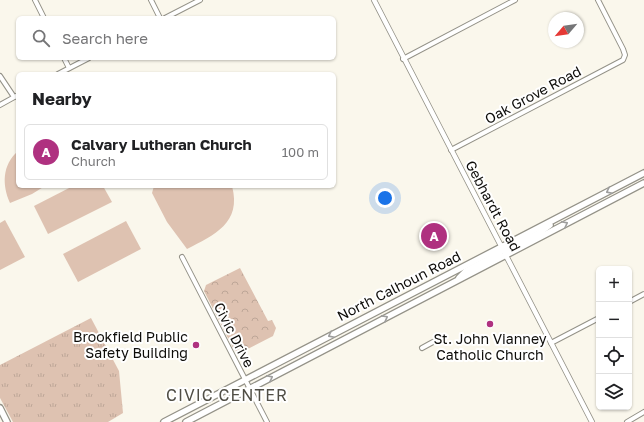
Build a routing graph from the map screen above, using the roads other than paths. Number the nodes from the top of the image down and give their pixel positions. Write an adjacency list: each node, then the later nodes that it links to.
1 (34, 0): 7 (street)
2 (150, 0): 8 (street)
3 (200, 0): 9 (street)
4 (374, 0): 10 (street, Gebhardt Road)
5 (515, 0): 10 (street)
6 (598, 0): 18 (street, Oak Grove Road)
7 (43, 16)
8 (159, 16)
9 (169, 16)
10 (404, 59): 18 (street, Gebhardt Road)
11 (65, 60): 13 (street)
12 (85, 60): 13 (street)
13 (69, 68): 14 (street)
14 (62, 72)
15 (0, 76): 16 (street)
16 (16, 96): 17 (street)
17 (0, 105)
18 (451, 150): 22 (street, Gebhardt Road)
19 (644, 173): 21 (main road, North Calhoun Road, one-way to 21)
20 (644, 183): 23 (main road, North Calhoun Road, one-way to 20)
21 (566, 212): 22 (main road, North Calhoun Road); 23 (main road)
22 (502, 246): 23 (street, Gebhardt Road); 25 (main road); 32 (main road, North Calhoun Road, one-way to 32)
23 (506, 255): 25 (main road, North Calhoun Road); 30 (street, Gebhardt Road)
24 (182, 257): 32 (street, Civic Drive)
25 (454, 282): 33 (main road, North Calhoun Road, one-way to 25)
26 (644, 294): 27 (street)
27 (632, 300)
28 (596, 320): 30 (street)
29 (433, 342): 31 (street)
30 (551, 343): 40 (street, Gebhardt Road)
31 (422, 348)
32 (245, 380): 33 (street, Civic Drive); 37 (main road, North Calhoun Road)
33 (249, 389): 38 (main road, North Calhoun Road); 39 (street, Civic Drive)
34 (0, 408): 36 (main road)
35 (644, 412): 41 (street)
36 (7, 422)
37 (164, 422)
38 (186, 422)
39 (267, 422)
40 (592, 422)
41 (627, 422)

